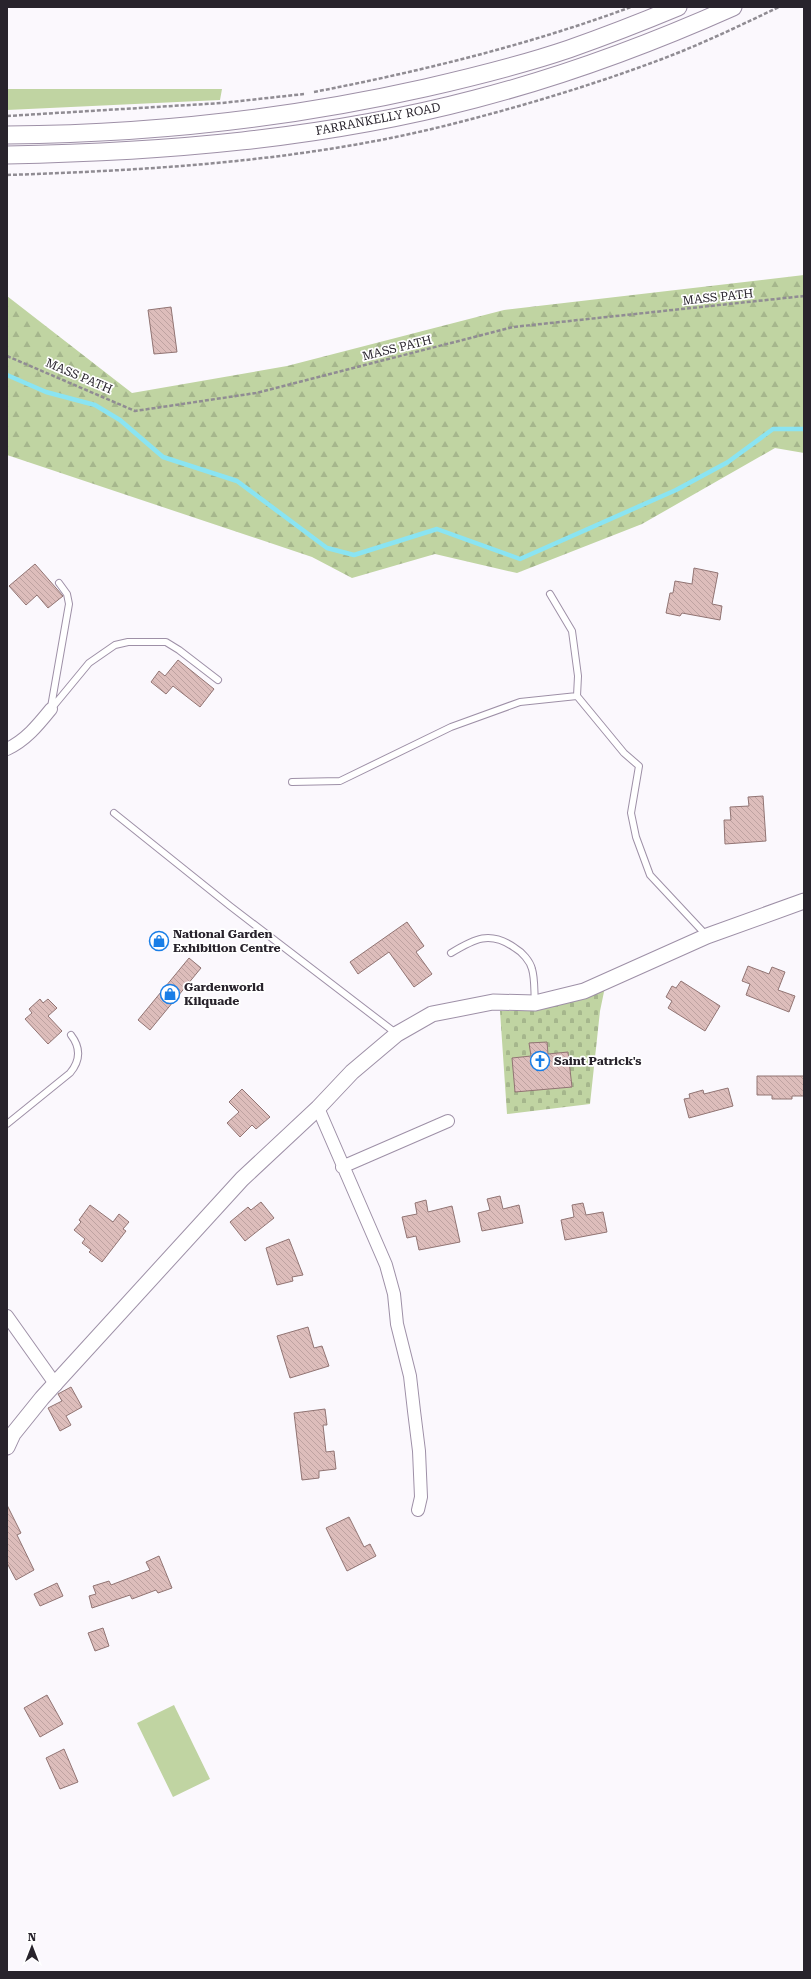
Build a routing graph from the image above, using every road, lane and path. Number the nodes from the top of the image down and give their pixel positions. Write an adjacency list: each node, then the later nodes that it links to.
1 (631, 7): 4 (path)
2 (678, 7): 5 (main road, FARRANKELLY ROAD)
3 (733, 7): 6 (main road, FARRANKELLY ROAD)
4 (7, 116)
5 (7, 135)
6 (7, 155)
7 (804, 296): 8 (path, MASS PATH)
8 (7, 356)
9 (59, 583): 13 (lane)
10 (550, 594): 12 (lane)
11 (218, 680): 13 (lane)
12 (577, 696): 15 (lane); 18 (lane)
13 (51, 709): 14 (street)
14 (7, 749)
15 (292, 782)
16 (114, 813): 21 (lane)
17 (804, 901): 18 (street)
18 (707, 936): 20 (street)
19 (451, 953): 20 (lane)
20 (535, 1003): 21 (street)
21 (397, 1034): 23 (street)
22 (70, 1035): 25 (lane)
23 (318, 1108): 26 (street); 28 (street)
24 (448, 1121): 26 (street)
25 (7, 1124)
26 (342, 1167): 30 (street)
27 (7, 1316): 28 (street)
28 (56, 1385): 29 (street)
29 (7, 1447)
30 (418, 1510)

